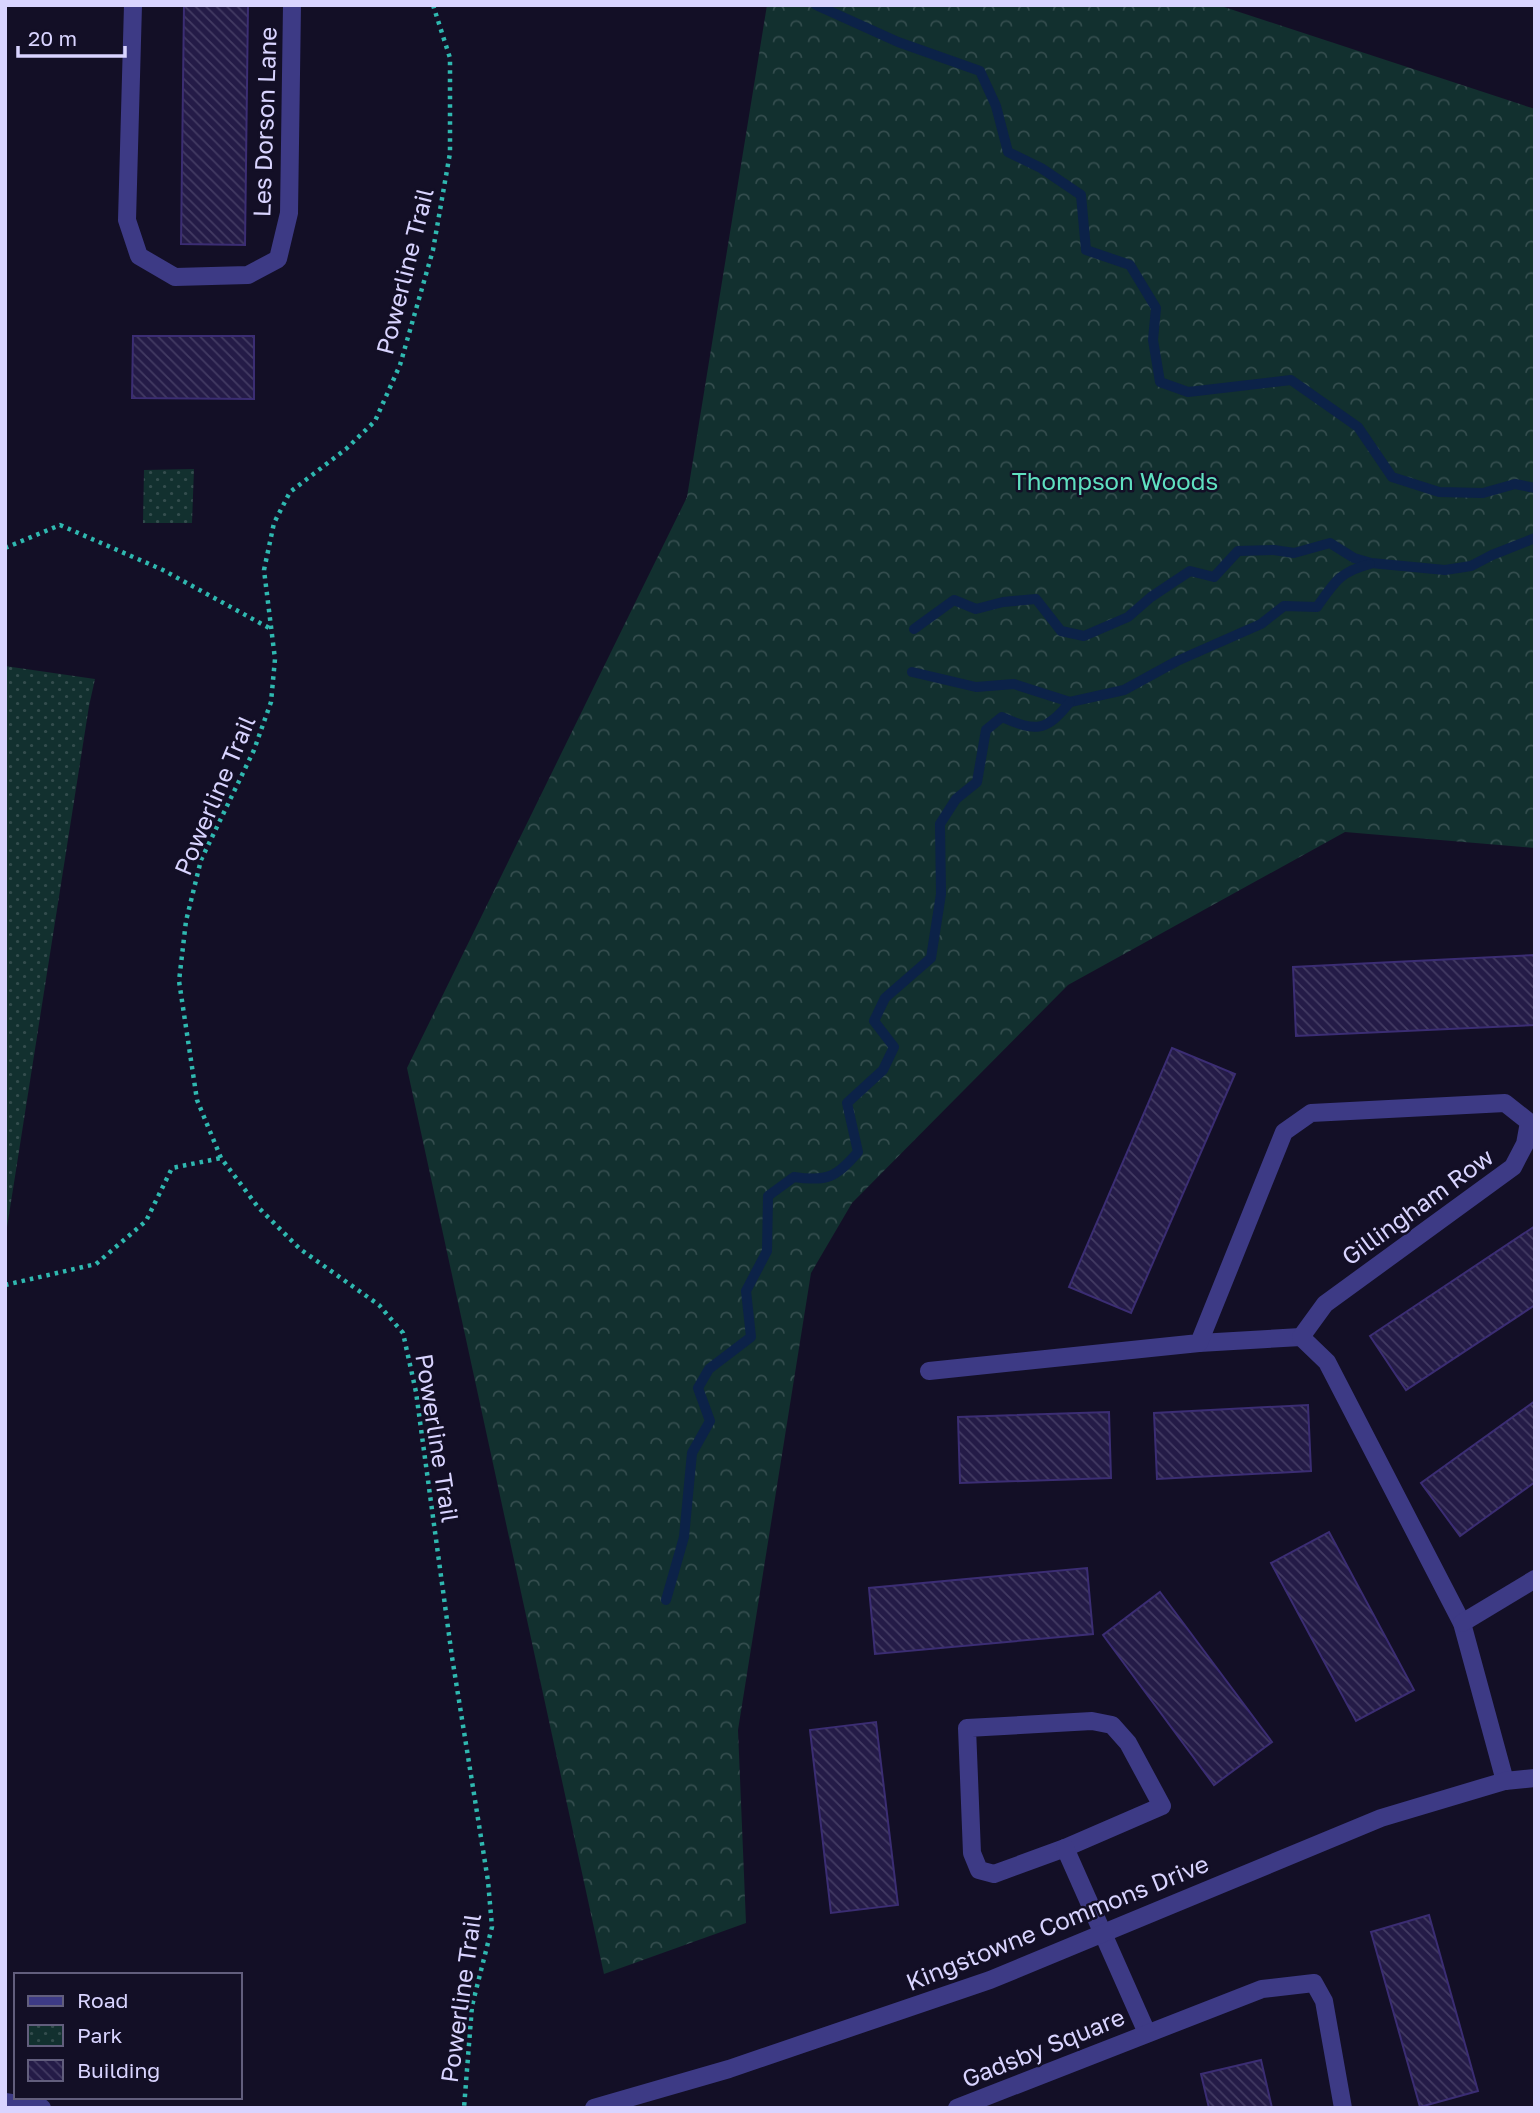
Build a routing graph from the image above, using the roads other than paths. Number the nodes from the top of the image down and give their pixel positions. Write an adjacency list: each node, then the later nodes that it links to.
1 (133, 5): 2 (street, Les Dorson Lane)
2 (292, 5)
3 (1301, 1337): 4 (street); 4 (street, Gillingham Row); 7 (street)
4 (1199, 1343): 5 (street)
5 (929, 1371)
6 (1535, 1579): 7 (street)
7 (1462, 1623): 9 (street)
8 (1535, 1778): 9 (street, Kingstowne Commons Drive)
9 (1505, 1781): 11 (street, Kingstowne Commons Drive)
10 (1065, 1848): 10 (street); 11 (street, Gadsby Square)
11 (1102, 1932): 12 (street, Gadsby Square); 15 (street, Kingstowne Commons Drive)
12 (1147, 2033): 16 (street, Gadsby Square); 17 (street, Gadsby Square)
13 (5, 2102): 14 (street)
14 (42, 2108)
15 (594, 2108)
16 (957, 2108)
17 (1343, 2108)

